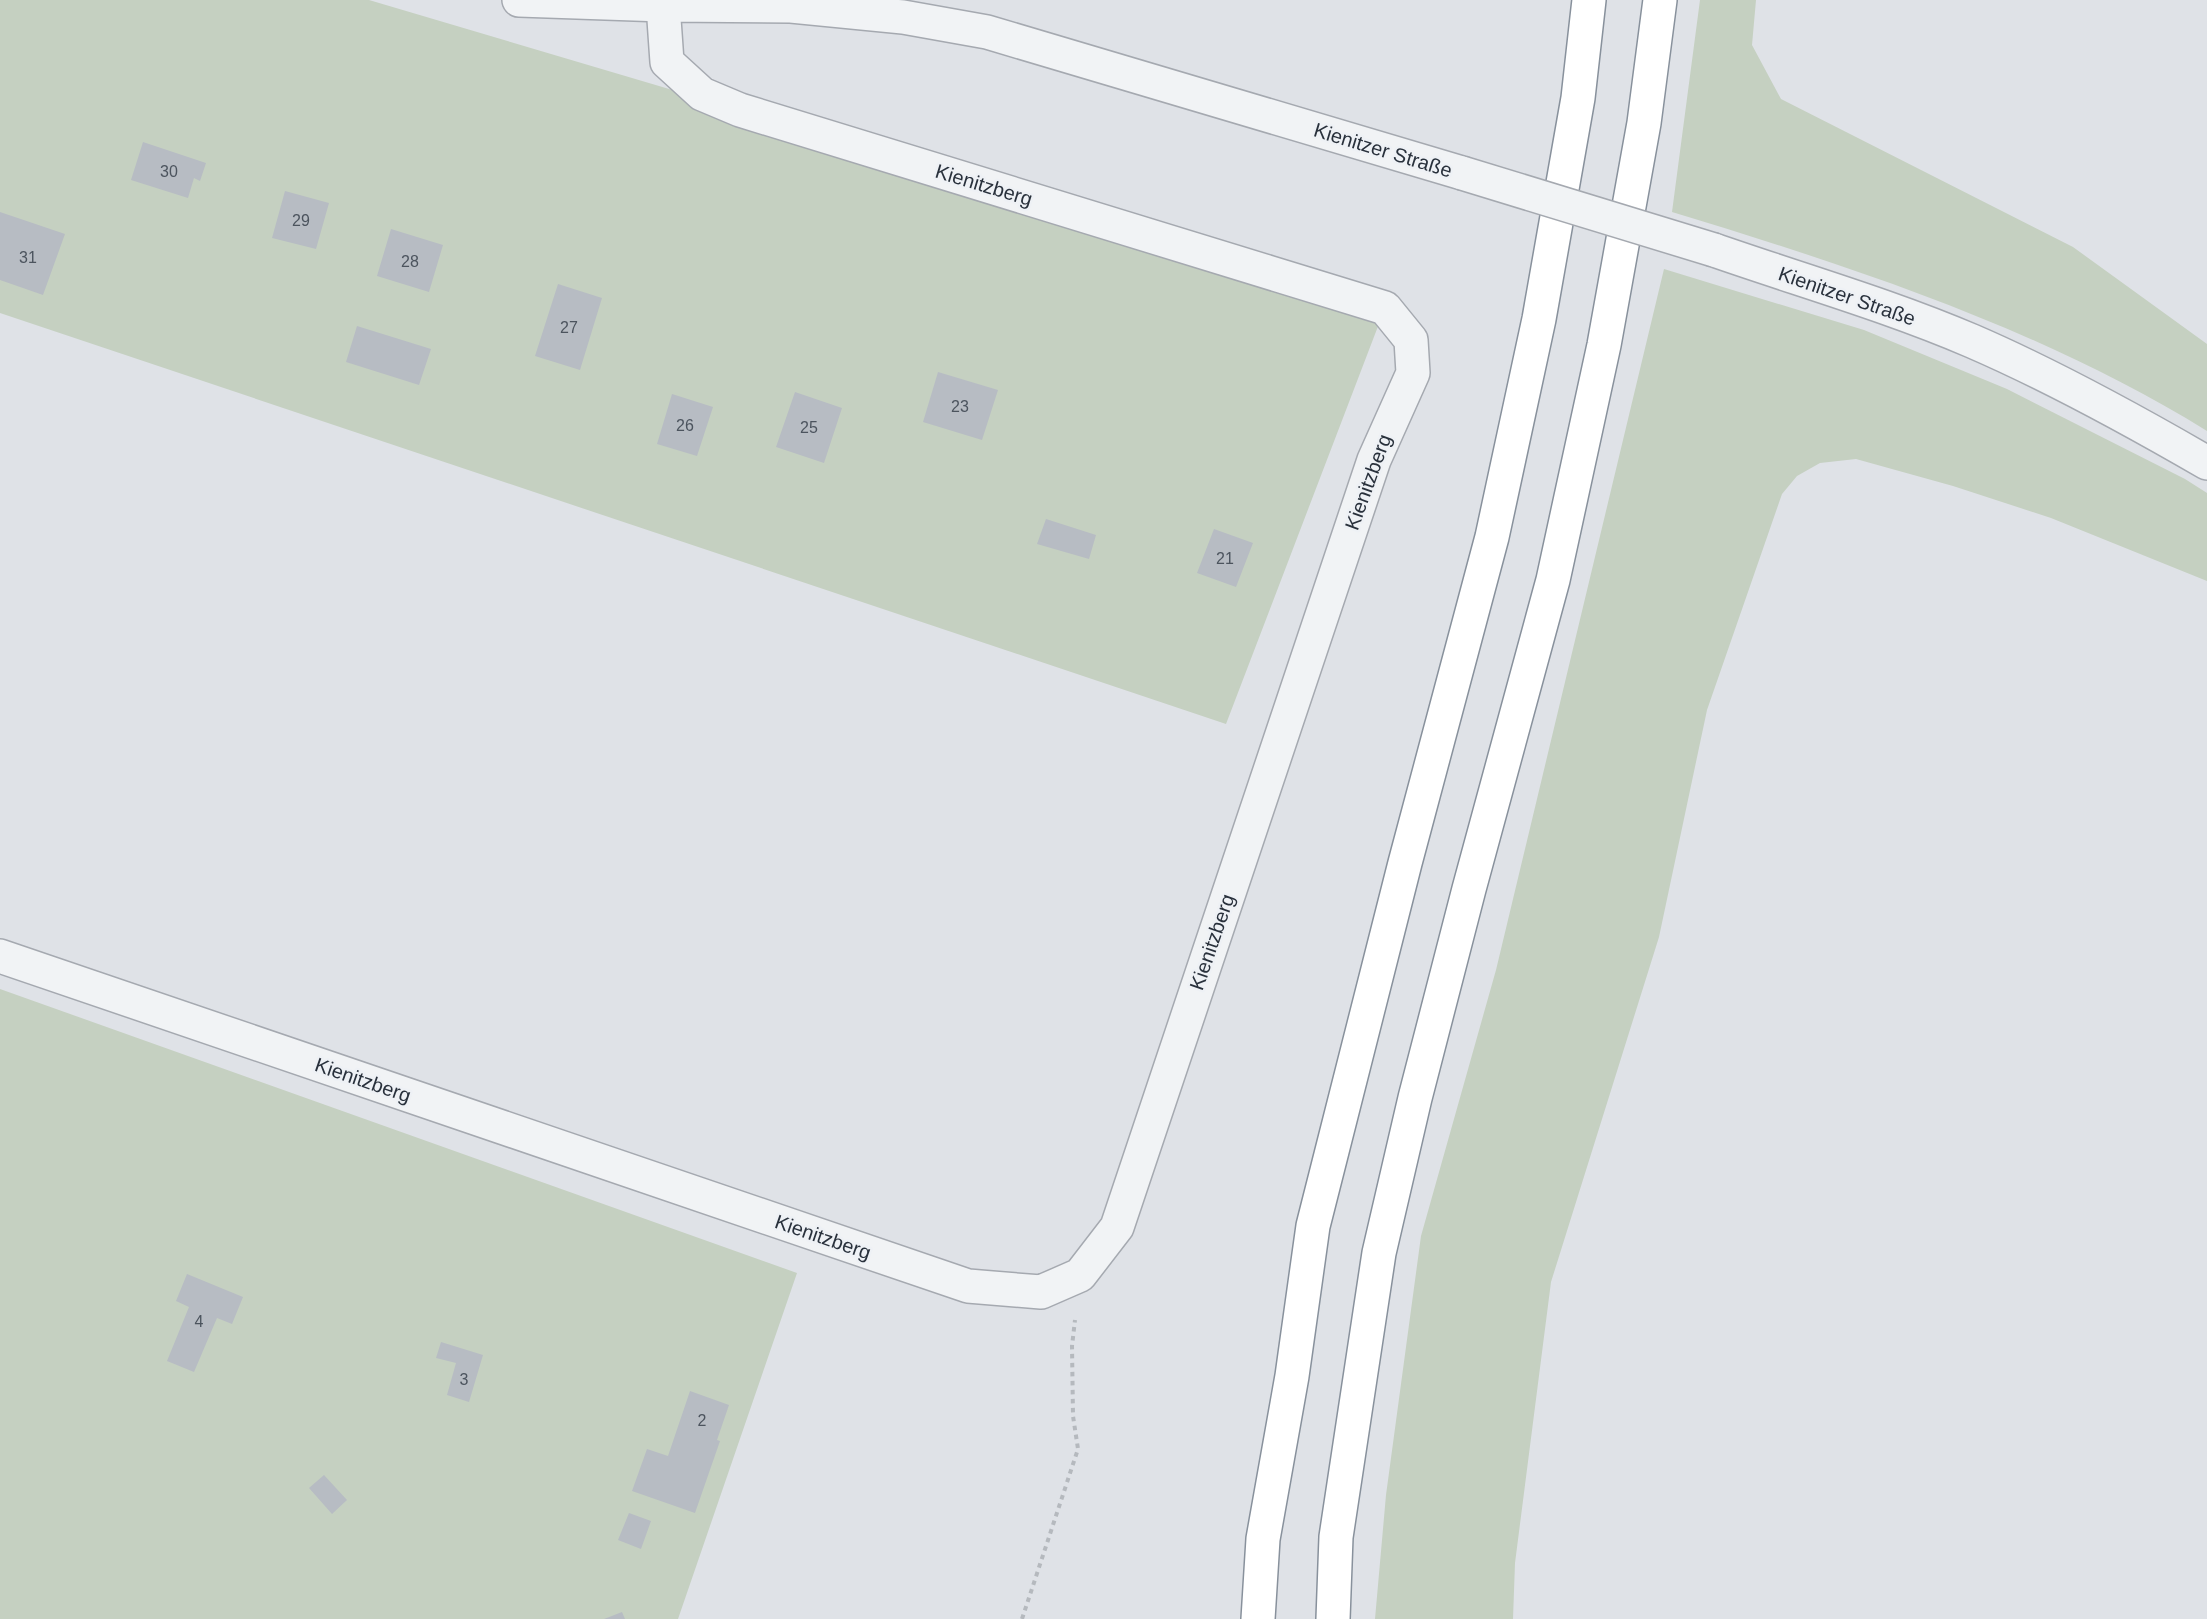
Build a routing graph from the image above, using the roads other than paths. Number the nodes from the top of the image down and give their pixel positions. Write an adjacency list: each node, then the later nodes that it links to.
1 (519, 0): 4 (street, Kienitzer Straße)
2 (1589, 0): 7 (highway)
3 (1660, 0): 8 (highway)
4 (663, 5): 5 (street, Kienitzer Straße, bridge); 6 (street, Kienitzberg)
5 (2207, 463)
6 (0, 956)
7 (1258, 1619)
8 (1333, 1619)

